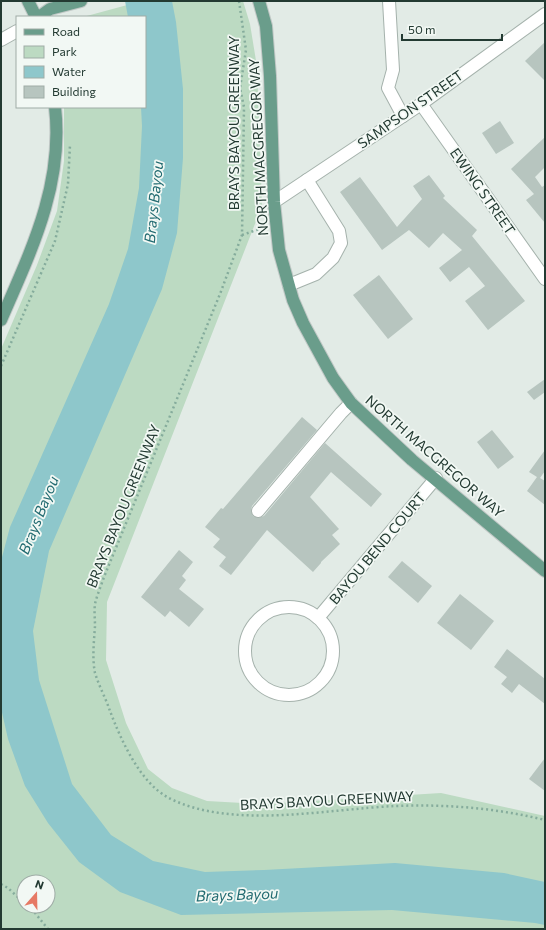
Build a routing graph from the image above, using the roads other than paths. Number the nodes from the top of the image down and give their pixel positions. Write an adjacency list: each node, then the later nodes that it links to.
1 (28, 1): 6 (main road)
2 (82, 1): 7 (main road)
3 (259, 1): 14 (main road, NORTH MACGREGOR WAY)
4 (389, 1): 12 (street)
5 (545, 14): 10 (street, SAMPSON STREET)
6 (36, 16)
7 (40, 16)
8 (16, 32): 9 (street)
9 (1, 40)
10 (421, 104): 12 (street, SAMPSON STREET); 15 (street, EWING STREET)
11 (55, 108): 17 (main road)
12 (403, 116): 13 (street, SAMPSON STREET)
13 (307, 180): 14 (street, SAMPSON STREET); 16 (street)
14 (274, 202): 16 (main road, NORTH MACGREGOR WAY)
15 (545, 279)
16 (289, 285): 18 (main road, NORTH MACGREGOR WAY)
17 (1, 320)
18 (351, 403): 19 (main road, NORTH MACGREGOR WAY); 20 (street)
19 (436, 478): 21 (main road, NORTH MACGREGOR WAY); 22 (street, BAYOU BEND COURT)
20 (258, 511)
21 (545, 571)
22 (318, 618): 22 (street)

